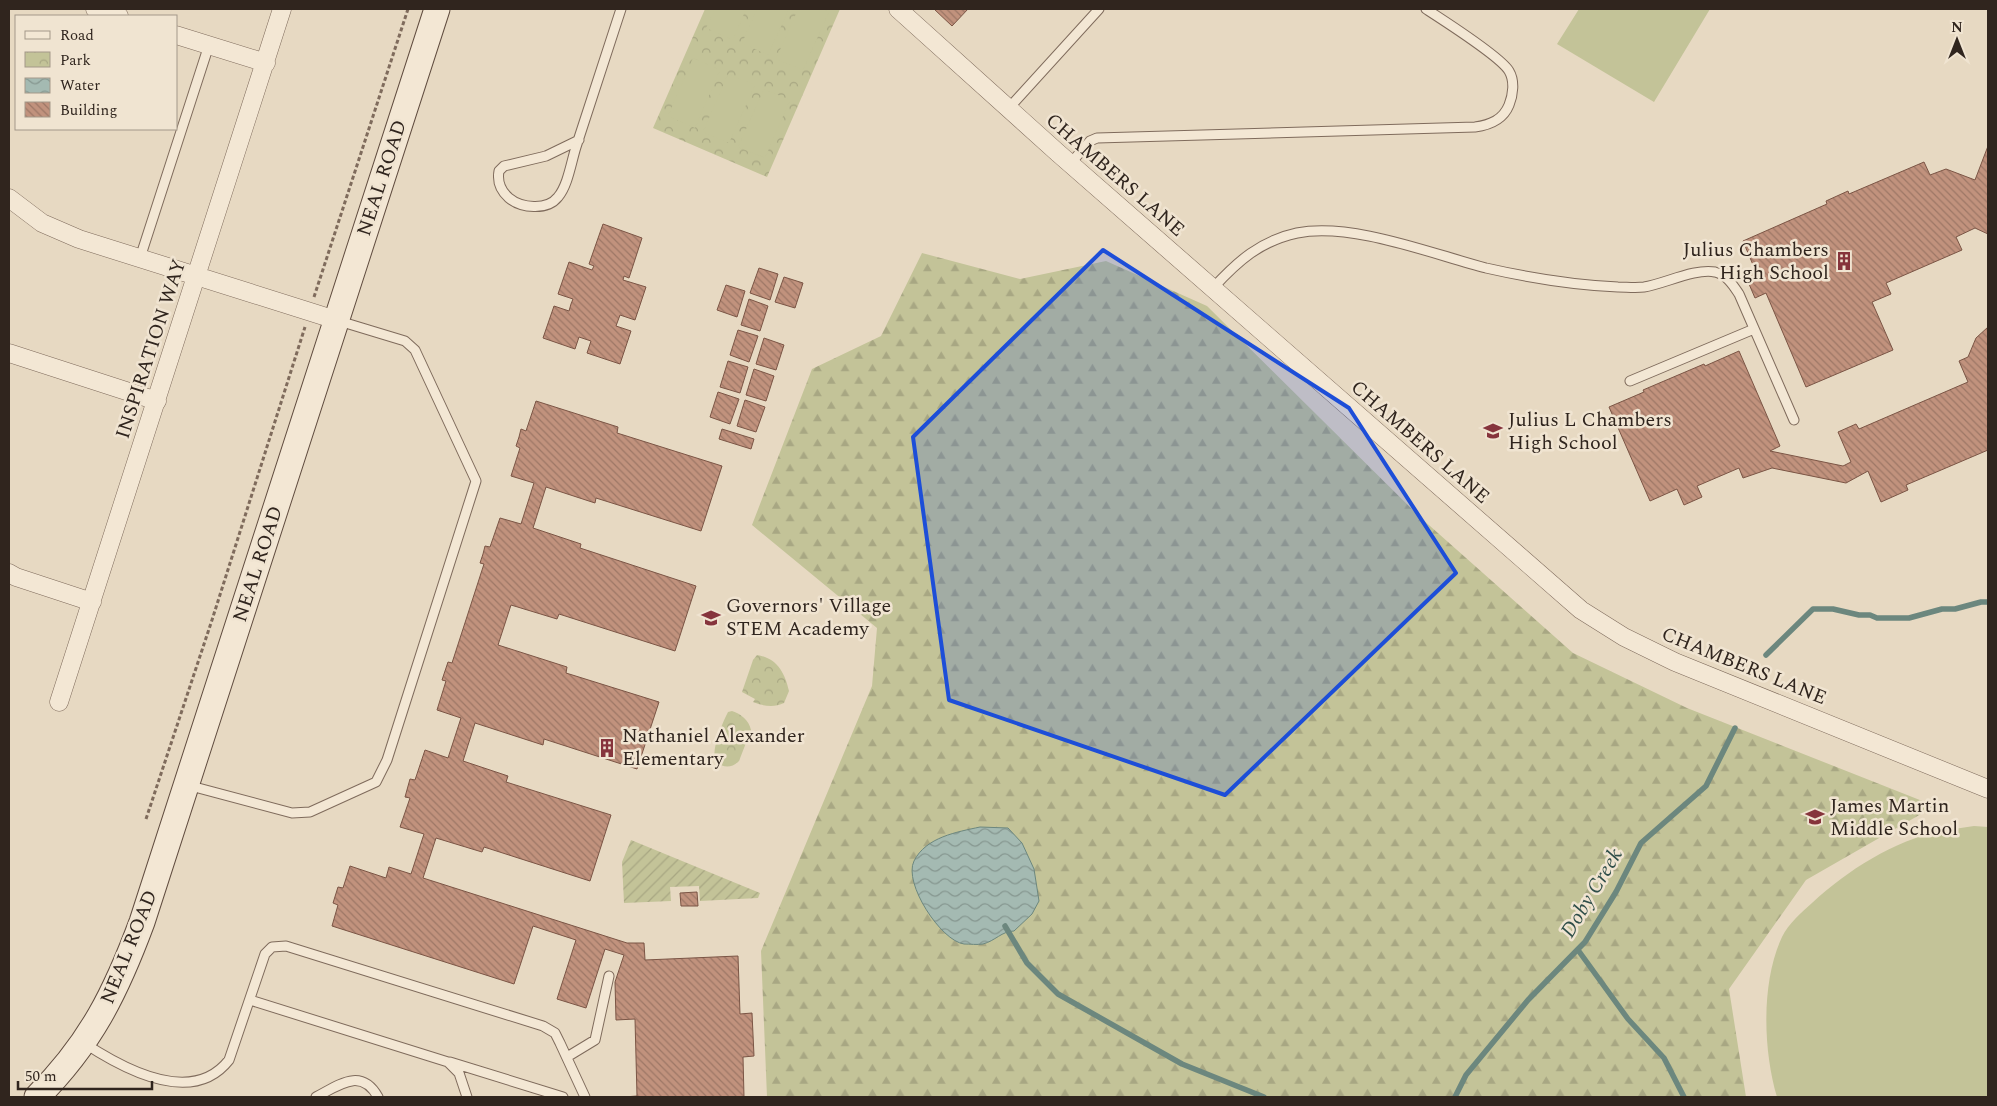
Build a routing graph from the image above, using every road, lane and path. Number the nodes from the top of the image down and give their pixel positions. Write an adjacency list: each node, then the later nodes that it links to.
1 (95, 9): 9 (street)
2 (282, 9): 12 (street, INSPIRATION WAY)
3 (408, 9): 19 (path)
4 (437, 9): 21 (street, NEAL ROAD)
5 (620, 9): 14 (lane)
6 (898, 9): 13 (street, CHAMBERS LANE)
7 (1099, 9): 13 (lane)
8 (1426, 9): 15 (lane)
9 (116, 15)
10 (178, 36): 11 (street)
11 (209, 45): 12 (street); 17 (lane)
12 (266, 63): 18 (street, INSPIRATION WAY)
13 (1008, 109): 15 (street, CHAMBERS LANE)
14 (579, 140): 14 (lane)
15 (1070, 164): 20 (street, CHAMBERS LANE)
16 (9, 198): 17 (street)
17 (140, 258): 18 (street)
18 (197, 276): 21 (street); 26 (street, INSPIRATION WAY)
19 (318, 285)
20 (1213, 288): 22 (lane); 32 (street, CHAMBERS LANE)
21 (336, 320): 31 (street, NEAL ROAD); 31 (lane)
22 (1754, 329): 25 (lane); 27 (lane)
23 (301, 338): 33 (path)
24 (9, 353): 26 (street)
25 (1630, 381)
26 (157, 401): 29 (street, INSPIRATION WAY)
27 (1794, 420)
28 (9, 573): 29 (street)
29 (92, 602): 30 (street, INSPIRATION WAY)
30 (59, 702)
31 (187, 784): 36 (street, NEAL ROAD)
32 (1988, 789)
33 (146, 818)
34 (609, 976): 37 (lane)
35 (250, 1000): 36 (lane); 37 (lane); 38 (lane)
36 (83, 1043): 39 (street, NEAL ROAD)
37 (567, 1056): 44 (lane)
38 (440, 1059): 42 (lane); 43 (lane)
39 (37, 1097)
40 (316, 1097): 41 (lane)
41 (378, 1097)
42 (467, 1097)
43 (563, 1097)
44 (585, 1097)

